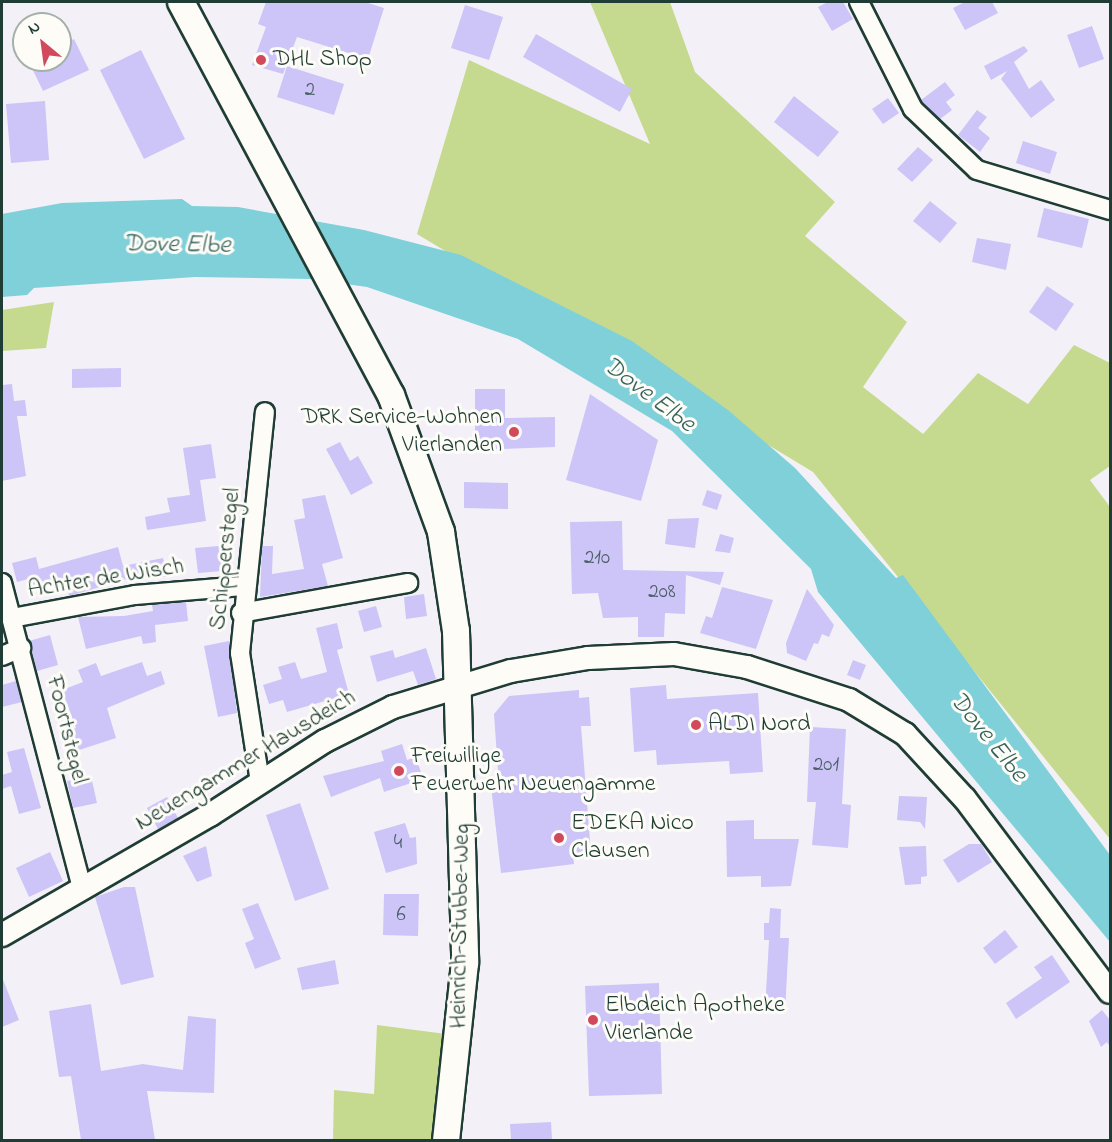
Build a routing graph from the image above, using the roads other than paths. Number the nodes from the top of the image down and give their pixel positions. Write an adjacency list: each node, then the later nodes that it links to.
1 (181, 2): 12 (main road, Heinrich-Stubbe-Weg)
2 (859, 2): 3 (street)
3 (1110, 210)
4 (265, 412): 7 (street, Schipperstegel)
5 (2, 583): 9 (street, Foortstegel)
6 (408, 583): 8 (street)
7 (243, 586): 8 (street, Schipperstegel); 9 (street, Achter de Wisch)
8 (242, 613): 13 (street, Schipperstegel)
9 (12, 618): 10 (street, Foortstegel)
10 (21, 648): 11 (street); 14 (street, Foortstegel)
11 (2, 656)
12 (458, 685): 13 (street, Neuengammer Hausdeich); 16 (street, Neuengammer Hausdeich); 17 (main road, Heinrich-Stubbe-Weg)
13 (260, 782): 14 (street, Neuengammer Hausdeich)
14 (82, 889): 15 (street, Neuengammer Hausdeich)
15 (2, 935)
16 (1110, 992)
17 (446, 1140)

